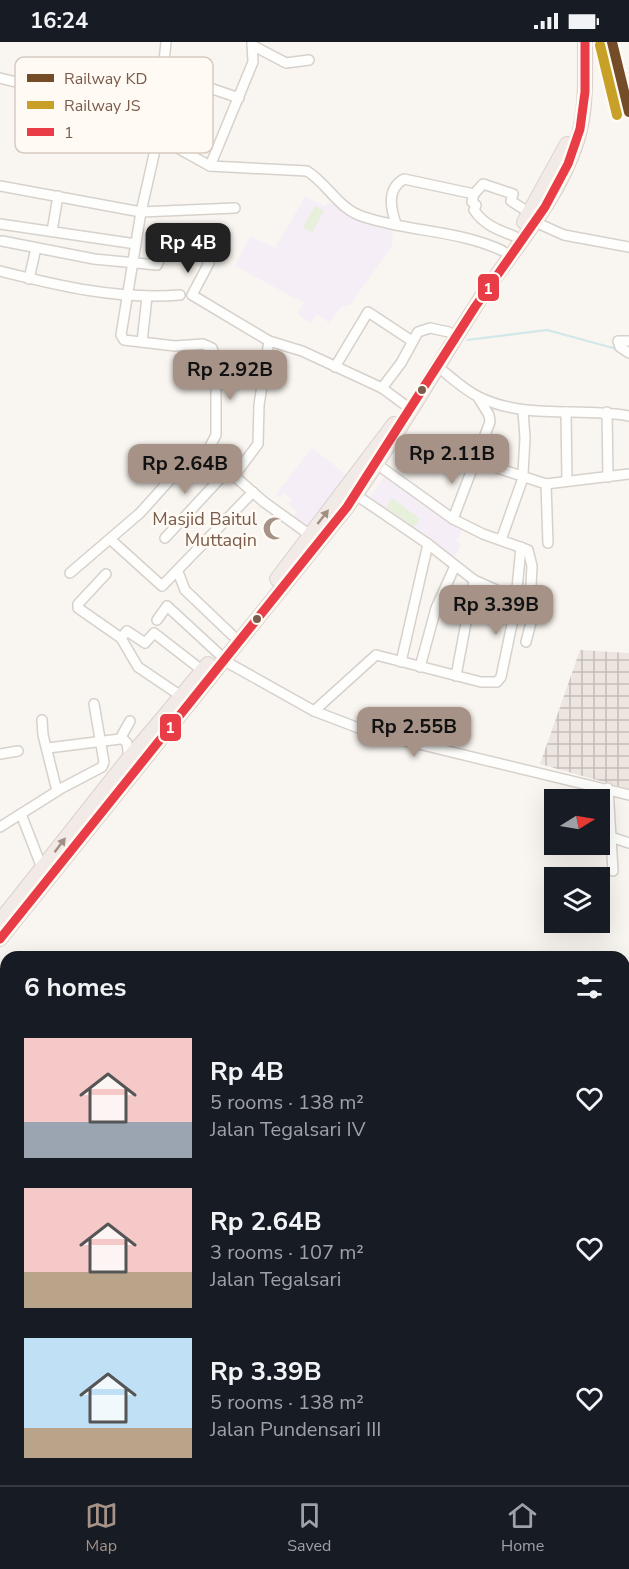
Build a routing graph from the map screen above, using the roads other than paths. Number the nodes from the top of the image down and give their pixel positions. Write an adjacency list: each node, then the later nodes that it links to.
1 (166, 42): 5 (street)
2 (576, 42): 19 (highway)
3 (585, 42): 19 (highway)
4 (252, 44): 6 (street); 10 (street)
5 (164, 57)
6 (309, 60)
7 (0, 78): 8 (street)
8 (15, 82)
9 (213, 89): 10 (street)
10 (239, 98): 13 (street)
11 (154, 153): 18 (street)
12 (187, 153): 13 (street)
13 (210, 166): 21 (street)
14 (0, 186): 16 (street)
15 (474, 194): 19 (street); 21 (street); 23 (street)
16 (58, 196): 18 (street); 22 (street)
17 (235, 208): 18 (street)
18 (141, 212): 25 (street)
19 (532, 217): 23 (highway); 26 (street); 28 (highway)
20 (0, 224): 22 (street)
21 (396, 224): 28 (street)
22 (52, 231): 25 (street)
23 (514, 236): 28 (highway)
24 (2, 241): 27 (street)
25 (136, 244): 29 (street)
26 (629, 247)
27 (36, 248): 29 (street); 31 (street)
28 (507, 252): 35 (highway)
29 (134, 263): 33 (street); 37 (street)
30 (0, 272): 31 (street)
31 (30, 279): 33 (street)
32 (180, 295): 34 (street)
33 (129, 296): 34 (street); 40 (street)
34 (147, 297): 40 (street)
35 (471, 305): 36 (highway); 43 (highway)
36 (449, 332): 38 (street); 46 (highway)
37 (269, 340): 42 (street); 54 (street)
38 (412, 340): 42 (street); 44 (street)
39 (629, 341): 41 (street)
40 (142, 342): 51 (street)
41 (629, 353)
42 (335, 367): 44 (street)
43 (438, 367): 45 (street); 53 (highway)
44 (381, 388): 46 (street)
45 (478, 397): 47 (street); 52 (street)
46 (405, 405): 63 (highway, one-way to 46)
47 (523, 411): 48 (street); 56 (street)
48 (566, 412): 49 (street); 58 (street)
49 (607, 412): 50 (street); 57 (street)
50 (629, 416)
51 (207, 452): 54 (street); 65 (street)
52 (476, 461): 56 (street); 62 (street)
53 (378, 465): 61 (highway); 62 (street)
54 (231, 473): 60 (street); 64 (street)
55 (629, 474): 57 (street)
56 (523, 475): 59 (street); 66 (street)
57 (608, 477): 58 (street)
58 (567, 481): 59 (street)
59 (546, 484): 67 (street)
60 (253, 492): 63 (street); 71 (street)
61 (356, 495): 68 (street); 83 (highway)
62 (453, 519): 66 (street)
63 (310, 535): 80 (highway)
64 (165, 538)
65 (110, 539): 71 (street); 72 (street)
66 (501, 540): 69 (street)
67 (548, 543)
68 (428, 544): 70 (street); 76 (street)
69 (518, 546): 75 (street); 77 (street)
70 (455, 566): 74 (street); 78 (street)
71 (178, 572): 80 (street)
72 (70, 573)
73 (106, 574): 81 (street)
74 (474, 580): 75 (street); 87 (street)
75 (516, 600): 77 (street); 87 (street)
76 (416, 603): 78 (street); 84 (street)
77 (530, 605): 82 (street)
78 (436, 608): 85 (street)
79 (157, 620): 83 (street)
80 (232, 635): 83 (highway)
81 (122, 638): 86 (street); 88 (street)
82 (526, 642)
83 (220, 656): 86 (highway); 90 (street); 110 (highway)
84 (401, 662): 85 (street); 90 (street)
85 (420, 667): 87 (street)
86 (203, 670): 88 (highway)
87 (456, 676)
88 (181, 696): 98 (highway)
89 (94, 704): 94 (street)
90 (314, 711): 99 (street)
91 (42, 720): 95 (street)
92 (130, 721): 93 (street)
93 (122, 738): 94 (street); 98 (street)
94 (100, 740): 95 (street); 100 (street)
95 (48, 748): 100 (street)
96 (18, 751): 97 (street)
97 (0, 754)
98 (129, 758): 106 (highway, one-way to 98)
99 (608, 788): 101 (street); 104 (street)
100 (57, 791): 102 (street)
101 (629, 795)
102 (21, 814): 103 (street); 106 (street)
103 (0, 827)
104 (611, 837): 105 (street); 107 (street)
105 (629, 843)
106 (42, 868): 108 (highway)
107 (613, 871)
108 (5, 904): 109 (highway)
109 (0, 921)
110 (0, 939)

